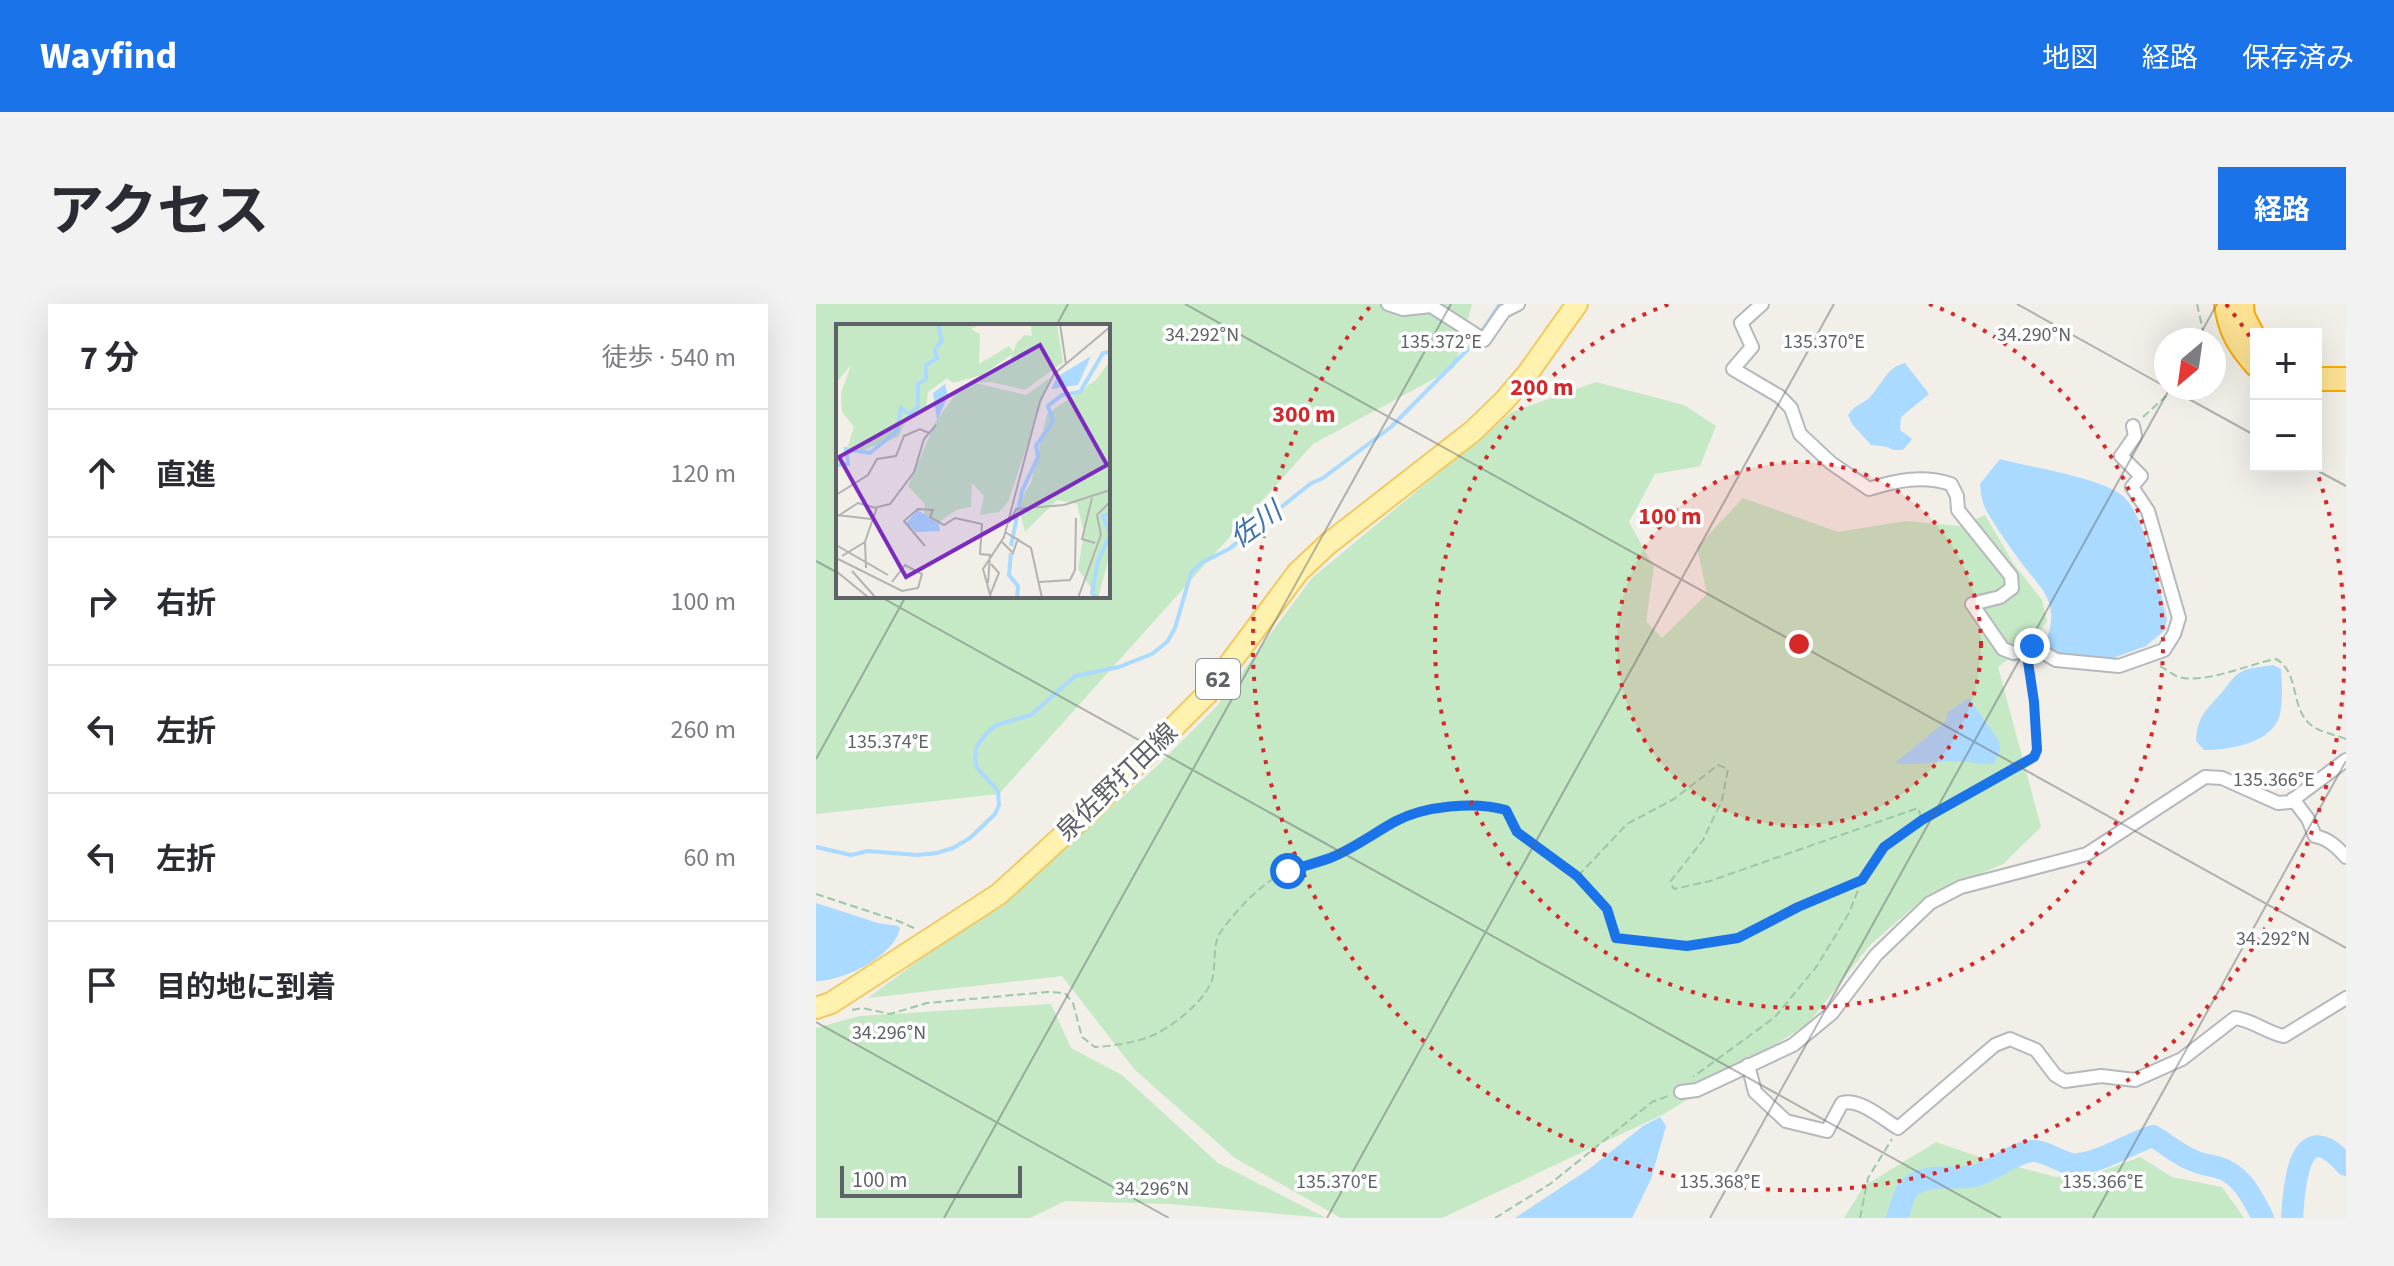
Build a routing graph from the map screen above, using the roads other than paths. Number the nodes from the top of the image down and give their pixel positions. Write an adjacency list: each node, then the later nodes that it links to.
1 (1388, 304): 2 (street)
2 (1518, 304)
3 (1577, 304): 18 (main road, 泉佐野打田線 / 62)
4 (1762, 304): 13 (street)
5 (2226, 304): 8 (highway)
6 (2242, 304): 7 (highway)
7 (2250, 329)
8 (2250, 359)
9 (2322, 379): 10 (highway)
10 (2346, 379)
11 (2322, 394): 12 (highway)
12 (2346, 394)
13 (2133, 426)
14 (2346, 760): 15 (street)
15 (2293, 799): 16 (street); 19 (street)
16 (2346, 857)
17 (2346, 998): 19 (street)
18 (816, 1008)
19 (1748, 1065): 20 (street)
20 (1681, 1092)

